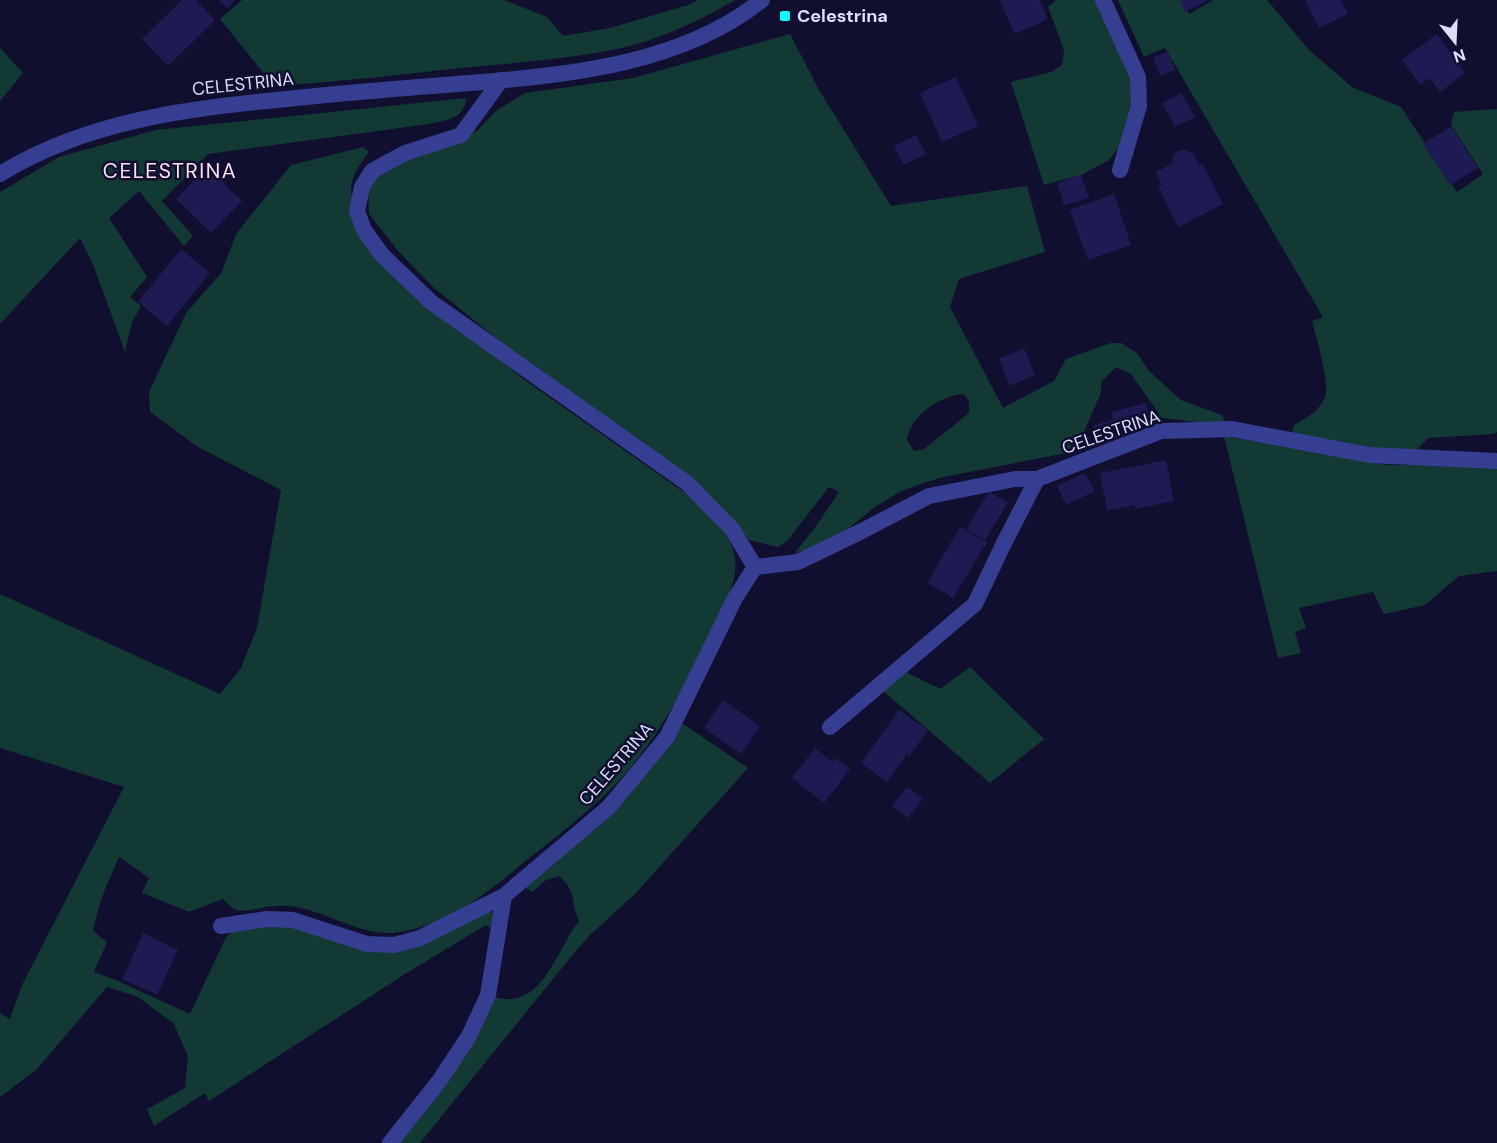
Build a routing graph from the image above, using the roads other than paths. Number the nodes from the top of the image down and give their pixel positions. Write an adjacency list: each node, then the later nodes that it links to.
1 (762, 0): 3 (street, CELESTRINA)
2 (1103, 0): 4 (street)
3 (501, 80): 5 (street, CELESTRINA); 8 (street)
4 (1120, 170)
5 (0, 174)
6 (1497, 461): 7 (street, CELESTRINA)
7 (1037, 479): 8 (street, CELESTRINA); 9 (street)
8 (755, 567): 10 (street, CELESTRINA)
9 (830, 727)
10 (504, 896): 11 (street, CELESTRINA); 12 (street)
11 (220, 926)
12 (390, 1143)

